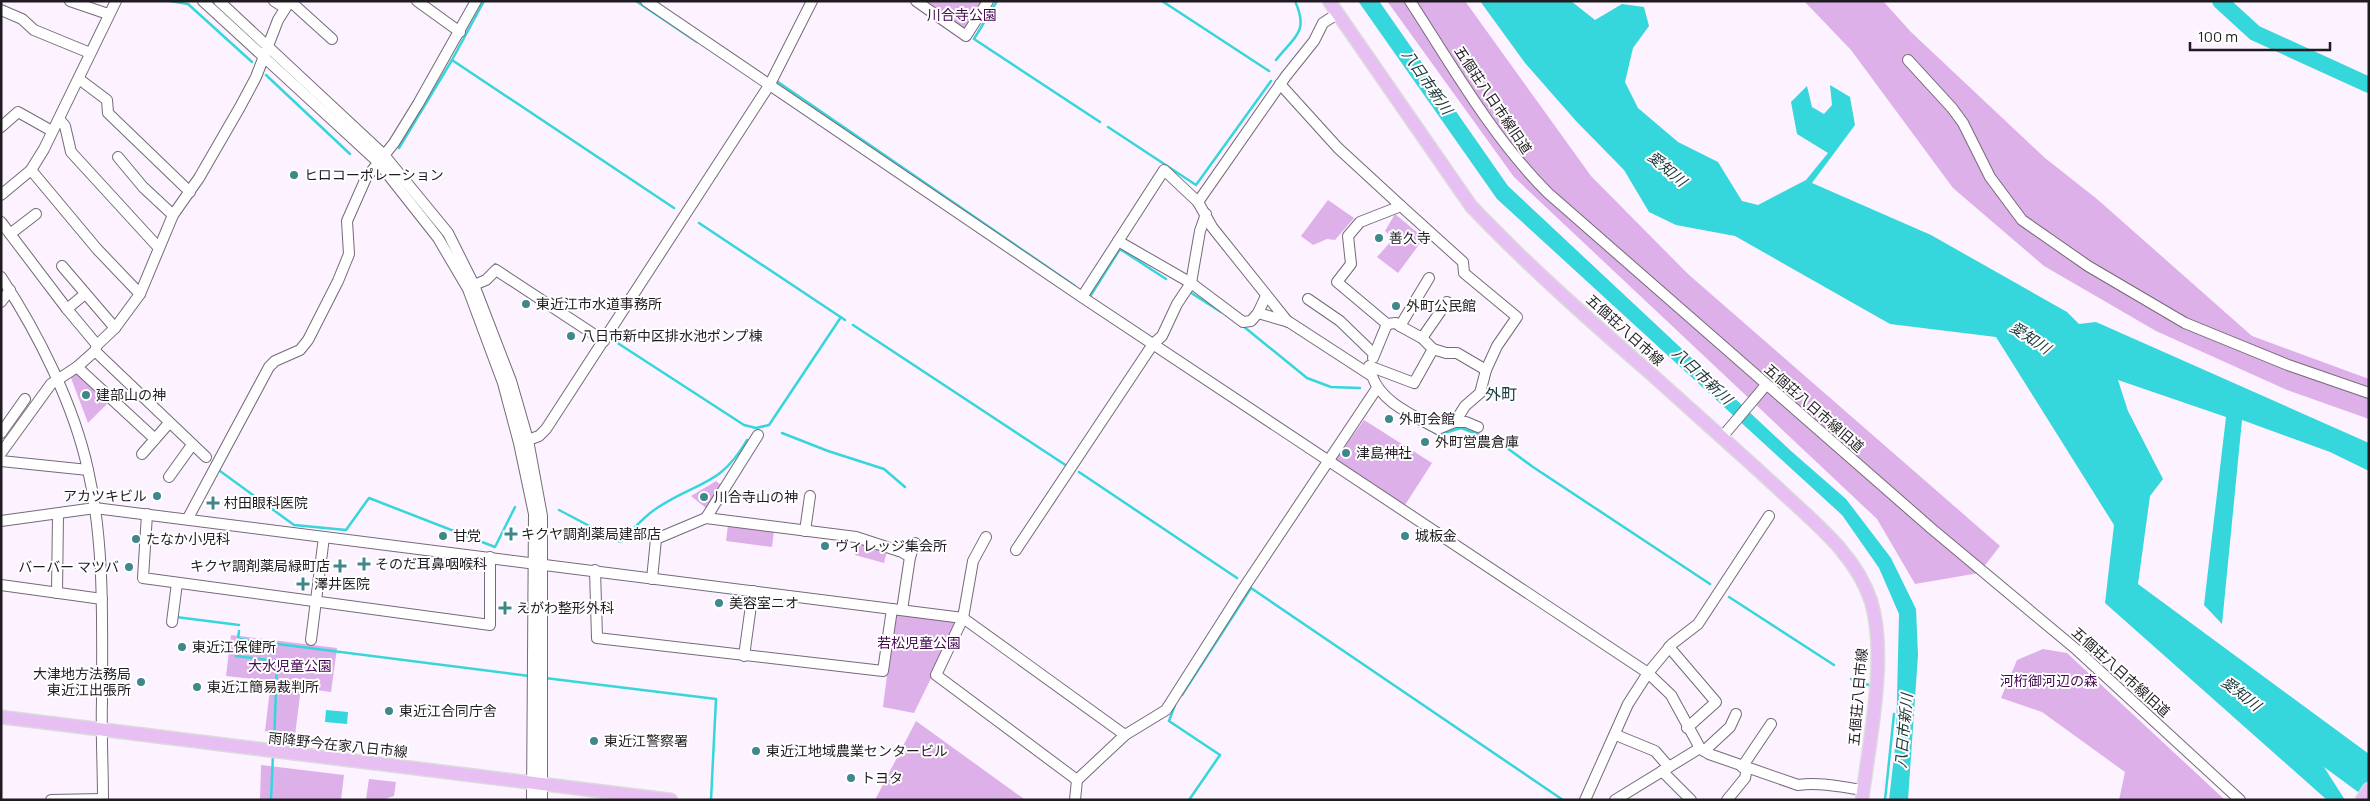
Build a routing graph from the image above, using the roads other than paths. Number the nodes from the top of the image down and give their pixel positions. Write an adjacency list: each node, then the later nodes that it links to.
1 (70, 1): 16 (street)
2 (116, 1): 16 (street)
3 (204, 1): 22 (street)
4 (219, 1): 20 (street)
5 (274, 1): 14 (street)
6 (417, 1): 18 (street)
7 (476, 1): 18 (street)
8 (646, 1): 25 (street)
9 (812, 1): 25 (street)
10 (916, 1): 11 (street)
11 (988, 1)
12 (1329, 1): 17 (main road, 五個荘八日市線)
13 (1410, 1): 74 (street, 五個荘八日市線旧道)
14 (289, 4): 19 (street); 20 (street)
15 (1, 10): 21 (street)
16 (108, 14): 21 (street)
17 (1337, 14): 26 (street); 81 (main road, 五個荘八日市線)
18 (460, 32): 31 (street)
19 (332, 39)
20 (268, 48): 22 (street); 31 (street)
21 (90, 53): 24 (street)
22 (264, 58): 31 (street); 33 (street)
23 (1908, 60): 75 (street)
24 (79, 79): 27 (street); 33 (street)
25 (770, 84): 53 (street); 64 (street)
26 (1280, 84): 35 (street); 36 (street)
27 (60, 120): 29 (street); 43 (street)
28 (1, 127): 29 (street)
29 (52, 131): 32 (street)
30 (118, 158): 38 (street)
31 (381, 158): 48 (street); 99 (street); 109 (street)
32 (31, 170): 34 (street); 51 (street)
33 (190, 192): 38 (street)
34 (1, 195)
35 (1198, 202): 39 (street); 42 (street)
36 (1401, 206): 60 (street); 70 (street)
37 (36, 214): 41 (street)
38 (173, 214): 43 (street)
39 (1206, 214): 47 (street); 52 (street)
40 (1, 222): 41 (street)
41 (10, 234): 57 (street)
42 (1118, 241): 47 (street); 53 (street)
43 (158, 246): 51 (street)
44 (62, 266): 50 (street)
45 (1, 277): 49 (street)
46 (1429, 278): 61 (street)
47 (1192, 283): 58 (street); 65 (street)
48 (474, 285): 64 (street); 84 (street)
49 (10, 290): 55 (street); 72 (street)
50 (85, 294): 57 (street); 62 (street)
51 (140, 294): 62 (street)
52 (1266, 296): 58 (street); 59 (street)
53 (1082, 297): 65 (street)
54 (1308, 299): 68 (street)
55 (1, 302)
56 (1447, 302): 63 (street)
57 (67, 309): 66 (street)
58 (1258, 313): 59 (street)
59 (1289, 322): 71 (street)
60 (1387, 324): 61 (street); 68 (street)
61 (1400, 326): 63 (street)
62 (115, 328): 66 (street)
63 (1422, 338): 67 (street)
64 (604, 341): 84 (street)
65 (1153, 344): 90 (street); 106 (street)
66 (96, 348): 69 (street); 78 (street)
67 (1433, 349): 70 (street); 71 (street)
68 (1374, 354): 71 (street)
69 (77, 367): 72 (street); 83 (street)
70 (1486, 370): 77 (street)
71 (1371, 371): 73 (street)
72 (57, 380): 85 (street); 92 (street)
73 (1377, 388): 77 (street); 90 (street)
74 (1763, 389): 81 (street); 149 (street, 五個荘八日市線旧道)
75 (2369, 393)
76 (25, 399): 80 (street)
77 (1455, 422): 79 (street)
78 (169, 423): 83 (street); 86 (street)
79 (1478, 427)
80 (1, 433): 85 (street)
81 (1726, 433): 138 (main road, 五個荘八日市線)
82 (758, 435): 100 (street)
83 (155, 439): 88 (street)
84 (528, 440): 109 (street)
85 (10, 442): 87 (street)
86 (192, 445): 89 (street); 93 (street)
87 (1, 453)
88 (142, 454)
89 (206, 457)
90 (1328, 459): 124 (street); 130 (street)
91 (1, 462): 92 (street)
92 (88, 470): 95 (street)
93 (169, 477)
94 (810, 496): 102 (street)
95 (95, 508): 96 (street); 97 (street); 116 (street)
96 (58, 514): 101 (street); 115 (street)
97 (147, 514): 99 (street); 112 (street)
98 (1769, 516): 122 (street)
99 (188, 518): 103 (street)
100 (706, 518): 102 (street); 111 (street)
101 (1, 521)
102 (805, 531): 108 (street)
103 (324, 536): 107 (street); 117 (street)
104 (986, 537): 119 (street)
105 (915, 543): 108 (street)
106 (1016, 550)
107 (490, 557): 109 (street); 117 (street)
108 (910, 557): 118 (street)
109 (539, 564): 110 (street); 136 (street)
110 (595, 570): 111 (street); 123 (street)
111 (652, 579): 114 (street)
112 (177, 583): 117 (street); 120 (street)
113 (1, 585): 115 (street)
114 (753, 591): 118 (street); 123 (street)
115 (57, 592): 116 (street)
116 (102, 599): 129 (street)
117 (315, 602): 121 (street)
118 (897, 610): 119 (street); 123 (street)
119 (963, 618): 130 (street); 135 (street)
120 (172, 622)
121 (311, 640)
122 (1669, 647): 124 (street); 128 (street)
123 (744, 656)
124 (1648, 673): 128 (street); 131 (street)
125 (1736, 714): 132 (street)
126 (1, 717): 129 (main road, 雨降野今在家八日市線)
127 (1771, 724): 133 (street)
128 (1687, 728): 132 (street)
129 (102, 729): 136 (main road, 雨降野今在家八日市線); 139 (street)
130 (1125, 735): 135 (street)
131 (1616, 735): 134 (street); 145 (street)
132 (1702, 749): 133 (street); 134 (street)
133 (1744, 768): 138 (street); 148 (street)
134 (1666, 769): 146 (street); 147 (street)
135 (1077, 780): 144 (street)
136 (538, 782): 141 (street); 142 (street); 143 (main road, 雨降野今在家八日市線)
137 (2369, 789): 150 (main road)
138 (1862, 795)
139 (103, 799): 140 (street)
140 (51, 800)
141 (532, 800)
142 (542, 800)
143 (671, 800)
144 (1075, 800)
145 (1585, 800)
146 (1615, 800)
147 (1690, 800)
148 (1727, 800)
149 (2240, 800)
150 (2362, 800)

